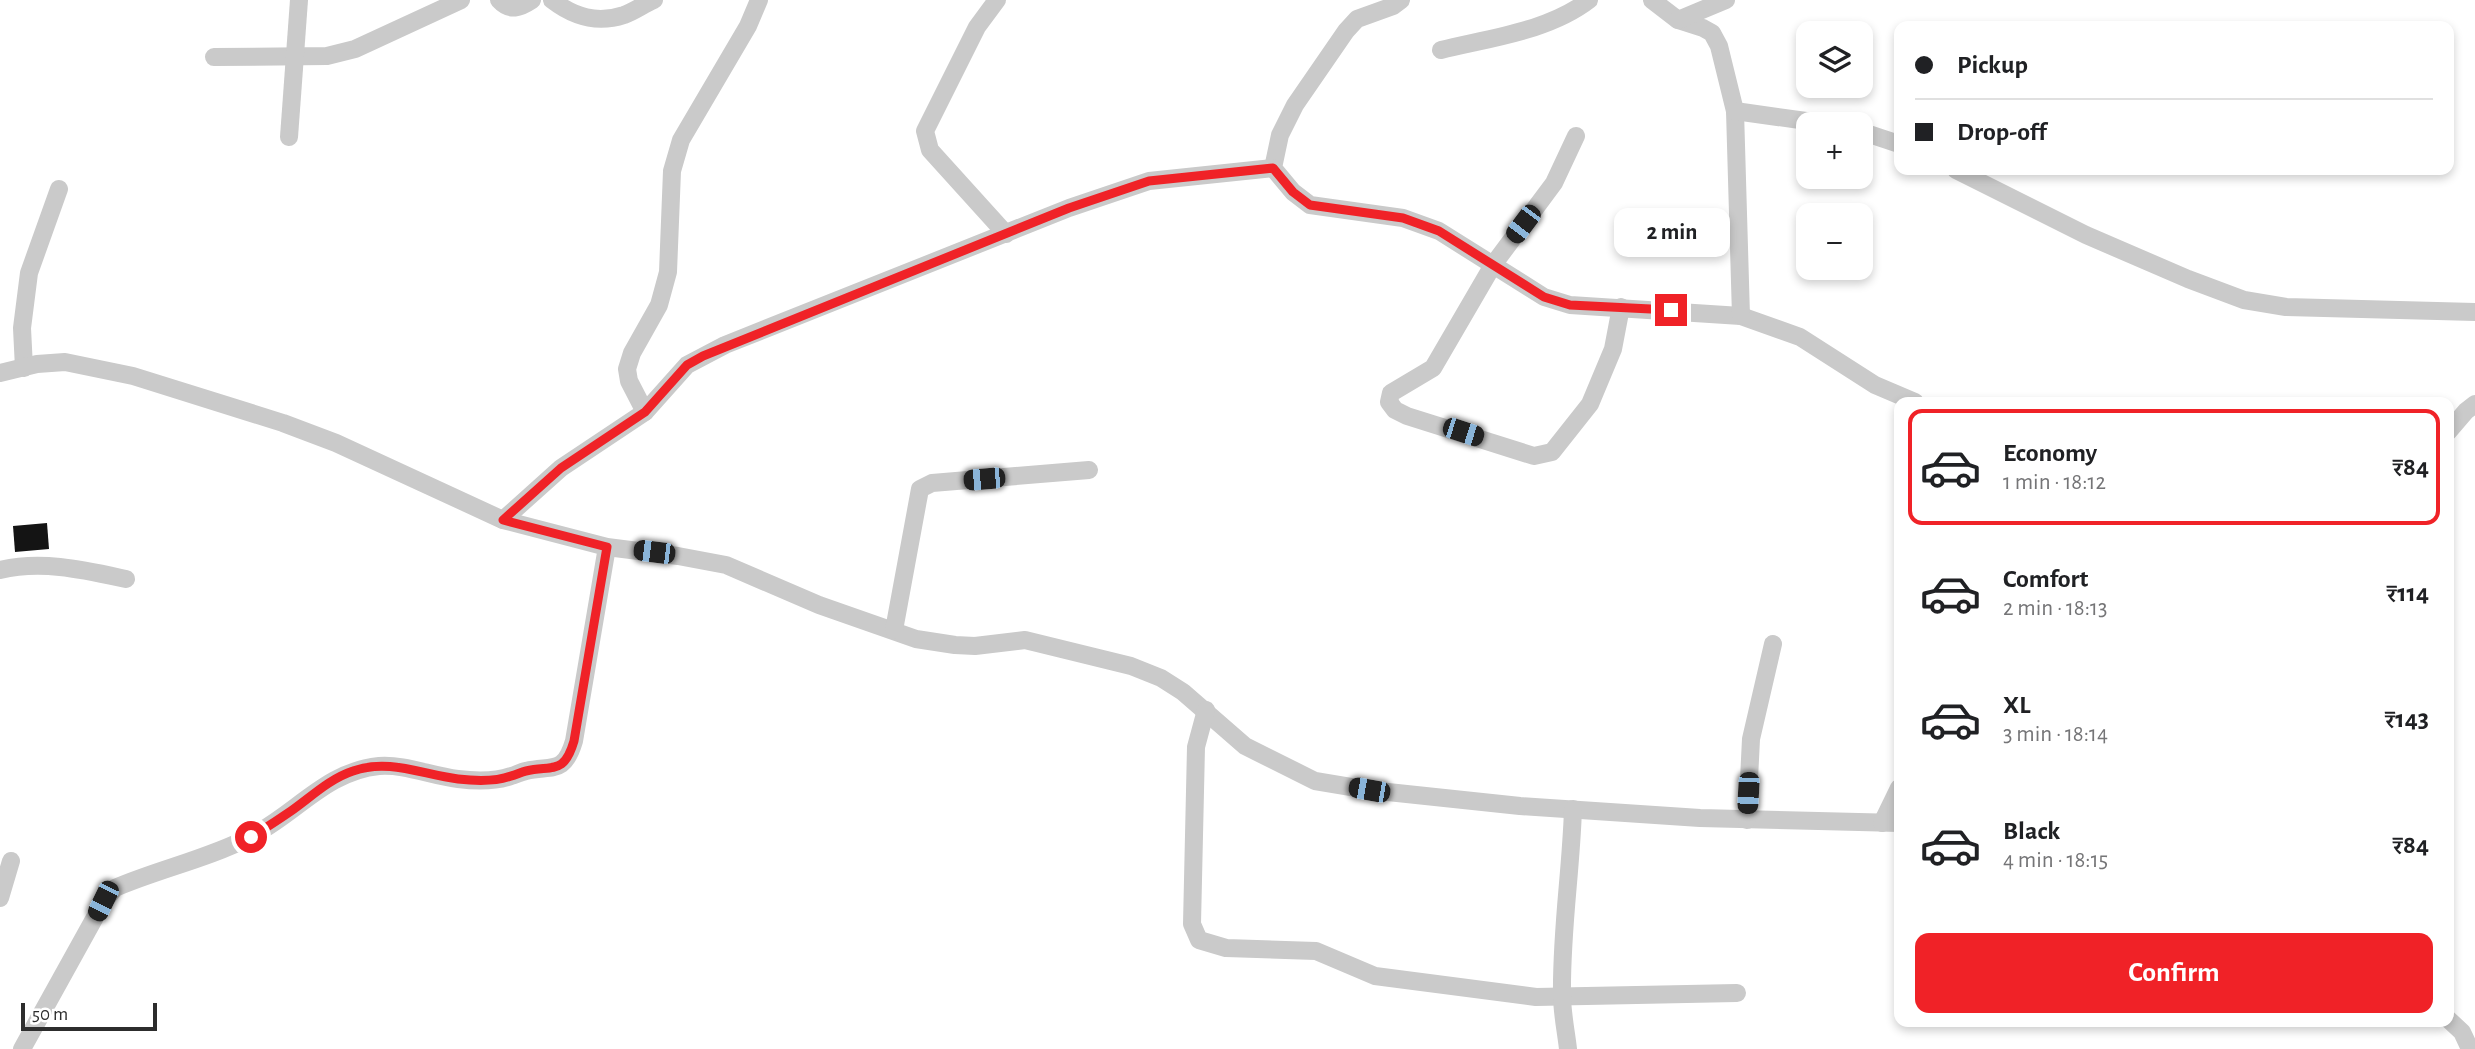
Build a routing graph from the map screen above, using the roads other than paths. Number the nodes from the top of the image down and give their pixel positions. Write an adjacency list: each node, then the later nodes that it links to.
1 (299, 0): 15 (street)
2 (461, 0): 15 (street)
3 (499, 0): 4 (street)
4 (532, 0)
5 (552, 0): 6 (street)
6 (654, 0)
7 (759, 0): 35 (street)
8 (997, 0): 26 (street)
9 (1401, 0): 23 (street)
10 (1589, 0): 14 (street)
11 (1652, 0): 13 (street)
12 (1726, 0): 13 (street)
13 (1678, 20): 17 (street)
14 (1441, 50)
15 (295, 56): 16 (street); 21 (street)
16 (214, 57)
17 (1735, 111): 18 (street); 30 (street)
18 (1796, 120)
19 (1873, 135): 22 (street)
20 (1576, 136): 27 (street)
21 (289, 137)
22 (1894, 142)
23 (1273, 168): 26 (street); 27 (street)
24 (1966, 175): 29 (street)
25 (58, 189): 31 (street)
26 (1006, 234): 35 (street)
27 (1493, 265): 28 (street); 28 (street)
28 (1621, 307): 30 (street)
29 (2475, 312)
30 (1741, 316): 33 (street)
31 (24, 368): 32 (street); 38 (street)
32 (0, 373)
33 (1903, 397)
34 (2475, 404): 36 (street)
35 (645, 412): 38 (street)
36 (2454, 425)
37 (1089, 470): 42 (street)
38 (503, 520): 39 (street)
39 (607, 547): 42 (street); 53 (street)
40 (0, 570): 41 (street)
41 (125, 579)
42 (894, 630): 44 (street)
43 (1773, 644): 46 (street)
44 (1206, 710): 45 (street); 51 (street)
45 (1573, 809): 46 (street); 51 (street)
46 (1747, 820): 47 (street)
47 (1891, 823)
48 (11, 861): 49 (street)
49 (0, 898)
50 (1737, 993): 51 (street)
51 (1562, 996): 54 (street)
52 (2454, 1025): 55 (street)
53 (22, 1049)
54 (1568, 1049)
55 (2470, 1049)

